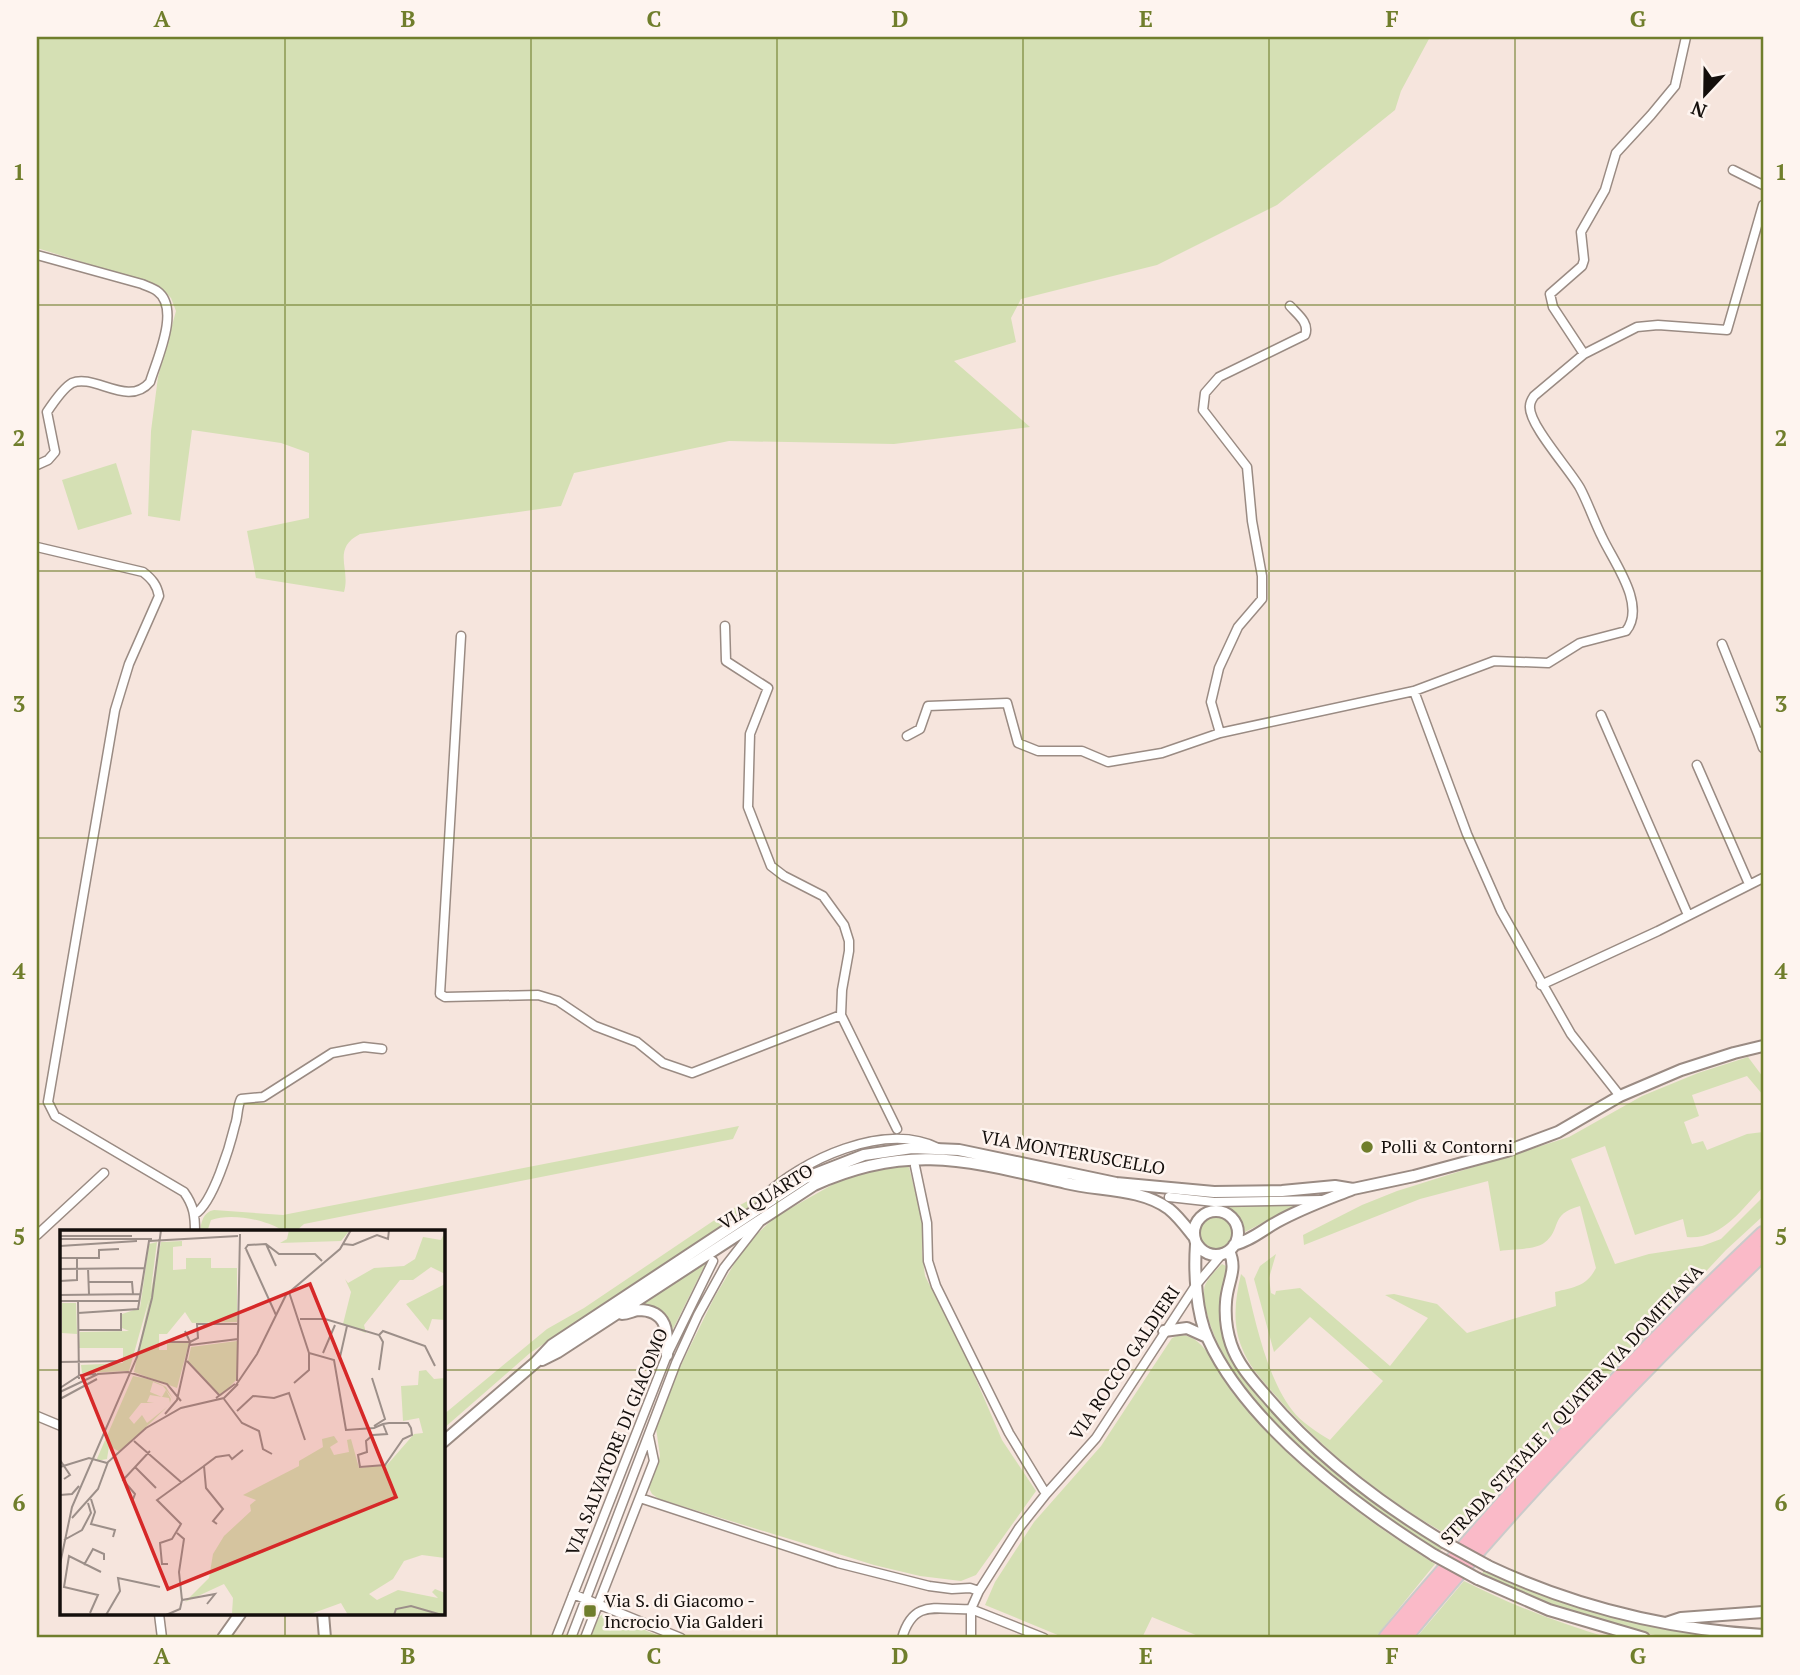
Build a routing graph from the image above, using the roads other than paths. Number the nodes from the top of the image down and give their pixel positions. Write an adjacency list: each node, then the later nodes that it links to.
1 (1686, 37): 7 (street)
2 (1732, 170): 3 (street)
3 (1763, 185)
4 (1763, 205): 7 (street)
5 (37, 255): 8 (street)
6 (1290, 306): 15 (street)
7 (1584, 354): 13 (street)
8 (37, 465)
9 (37, 547): 37 (street)
10 (725, 626): 24 (street)
11 (461, 636): 24 (street)
12 (1722, 644): 16 (street)
13 (1414, 691): 15 (street); 23 (street)
14 (1601, 715): 22 (street)
15 (1220, 733): 17 (street)
16 (1761, 733): 18 (street)
17 (907, 736)
18 (1763, 748)
19 (1697, 765): 21 (street)
20 (1763, 878): 21 (street)
21 (1749, 884): 22 (street)
22 (1688, 915): 23 (street)
23 (1541, 985): 27 (street)
24 (841, 1015): 28 (street)
25 (1763, 1046): 27 (street, VIA MONTERUSCELLO)
26 (382, 1049): 37 (street)
27 (1620, 1096): 32 (street, VIA MONTERUSCELLO)
28 (897, 1129)
29 (937, 1148): 34 (street); 36 (street, VIA MONTERUSCELLO); 53 (street, VIA QUARTO)
30 (915, 1166): 58 (street)
31 (104, 1173): 41 (street)
32 (1353, 1189): 35 (street); 36 (street, VIA MONTERUSCELLO)
33 (1169, 1197): 36 (street)
34 (762, 1198)
35 (1321, 1200): 36 (street); 43 (street)
36 (1214, 1201): 42 (street); 44 (street)
37 (195, 1214): 39 (street)
38 (761, 1220): 42 (street, VIA QUARTO); 49 (street, VIA QUARTO); 56 (street, VIA SALVATORE DI GIACOMO)
39 (195, 1230)
40 (1763, 1234): 81 (highway, STRADA STATALE 7 QUATER VIA DOMITIANA)
41 (37, 1235)
42 (1195, 1241): 44 (street); 48 (street)
43 (1250, 1241): 44 (street); 47 (street)
44 (1228, 1250): 47 (street); 48 (street, VIA ROCCO GALDIERI)
45 (1763, 1254): 82 (highway, STRADA STATALE 7 QUATER VIA DOMITIANA)
46 (713, 1261): 52 (street, VIA SALVATORE DI GIACOMO)
47 (1234, 1272): 69 (street, bridge)
48 (1196, 1284): 50 (street, VIA ROCCO GALDIERI); 51 (street)
49 (615, 1315): 52 (street); 53 (street, VIA QUARTO)
50 (1164, 1331): 51 (street); 58 (street, VIA ROCCO GALDIERI)
51 (1207, 1337): 83 (street, bridge)
52 (667, 1355): 61 (street, VIA SALVATORE DI GIACOMO)
53 (536, 1362): 57 (street, VIA QUARTO)
54 (37, 1416): 55 (street)
55 (60, 1426)
56 (649, 1435): 59 (street, VIA SALVATORE DI GIACOMO); 62 (street, VIA SALVATORE DI GIACOMO)
57 (444, 1441)
58 (1046, 1494): 60 (street, VIA ROCCO GALDIERI)
59 (640, 1499): 60 (street); 63 (street, VIA SALVATORE DI GIACOMO)
60 (979, 1591): 64 (street, VIA ROCCO GALDIERI)
61 (573, 1594): 62 (street); 74 (street, VIA SALVATORE DI GIACOMO)
62 (586, 1599): 63 (street); 75 (street, VIA SALVATORE DI GIACOMO)
63 (598, 1604): 76 (street, VIA SALVATORE DI GIACOMO); 77 (street)
64 (971, 1609): 78 (street); 79 (street); 80 (street)
65 (1763, 1612): 69 (street)
66 (159, 1616): 71 (street)
67 (239, 1616): 72 (street)
68 (323, 1616): 73 (street)
69 (1665, 1624): 70 (street)
70 (1763, 1635)
71 (162, 1638)
72 (223, 1638)
73 (325, 1638)
74 (555, 1638)
75 (571, 1638)
76 (585, 1638)
77 (681, 1638)
78 (902, 1638)
79 (971, 1638)
80 (1044, 1638)
81 (1386, 1638)
82 (1404, 1638)
83 (1644, 1638)

